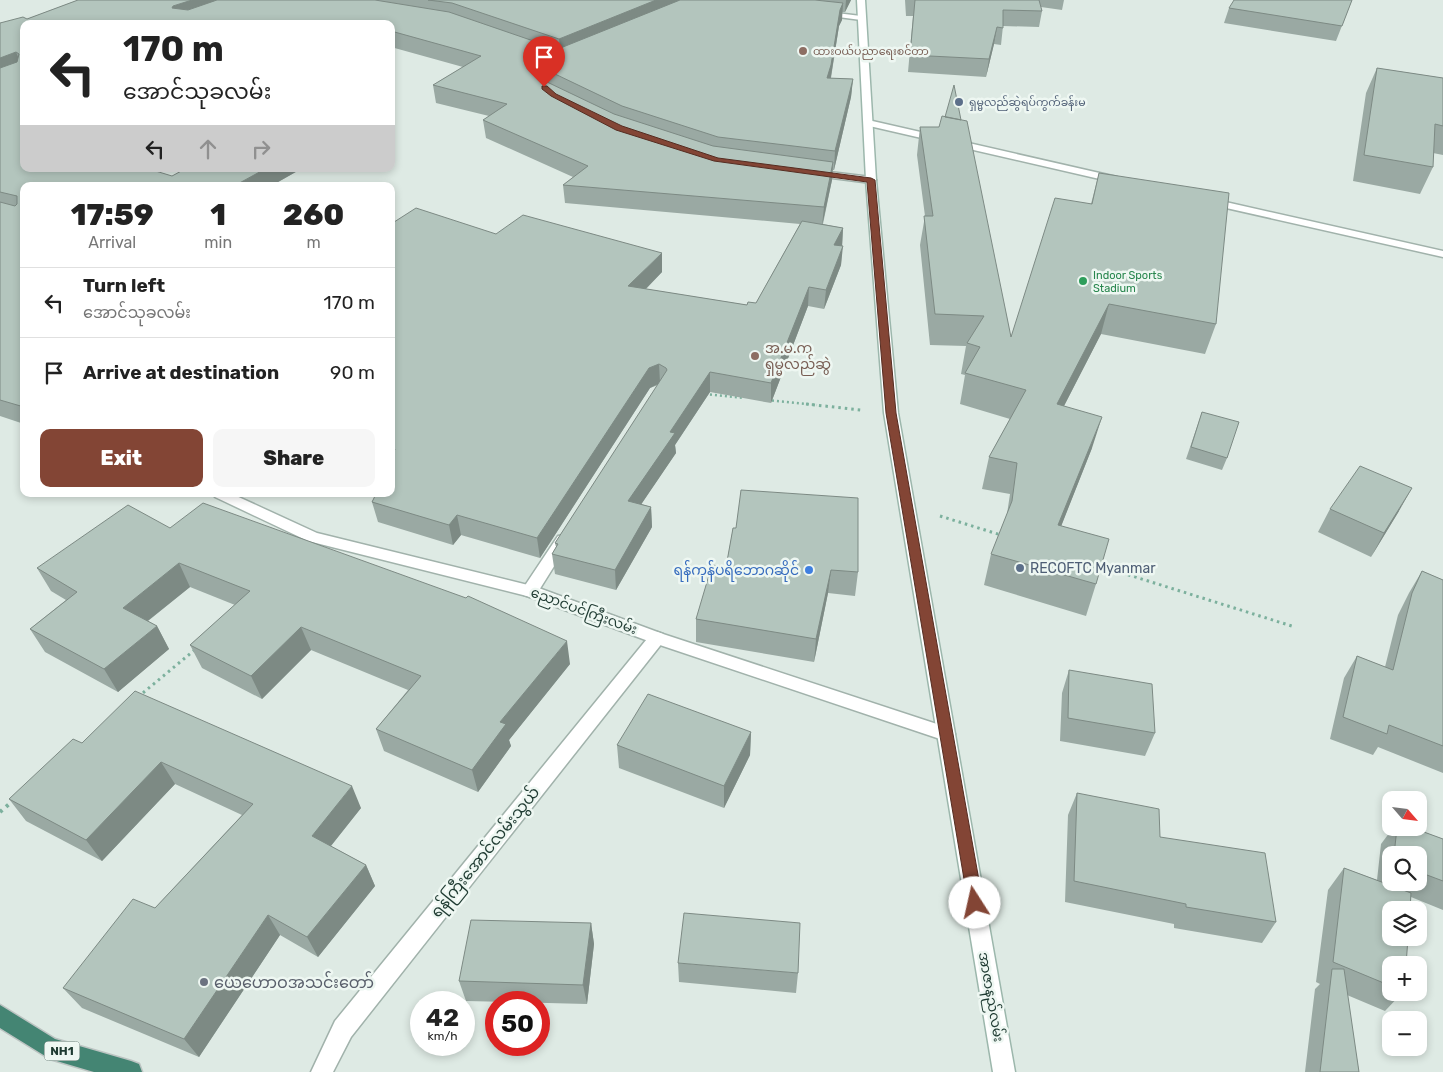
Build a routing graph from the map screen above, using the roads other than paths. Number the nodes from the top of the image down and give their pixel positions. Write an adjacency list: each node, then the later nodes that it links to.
1 (861, 0): 3 (main road, အာဇာနည်လမ်း)
2 (813, 12): 3 (main road)
3 (861, 18): 4 (main road, အာဇာနည်လမ်း)
4 (868, 123): 6 (main road, အာဇာနည်လမ်း); 7 (main road)
5 (804, 171): 6 (main road)
6 (871, 180): 14 (main road, အာဇာနည်လမ်း)
7 (1131, 183)
8 (1199, 199): 9 (main road)
9 (1443, 254)
10 (226, 497): 12 (main road, ညောင်ပင်ကြီးလမ်း)
11 (573, 524): 12 (main road)
12 (530, 591): 13 (main road, ညောင်ပင်ကြီးလမ်း)
13 (657, 638): 14 (main road, ညောင်ပင်ကြီးလမ်း); 17 (main road, ရန်ကြီးအောင်လမ်းသွယ်)
14 (946, 734): 18 (main road, အာဇာနည်လမ်း)
15 (0, 1016): 16 (highway, NH1)
16 (131, 1072)
17 (322, 1072)
18 (1004, 1072)

